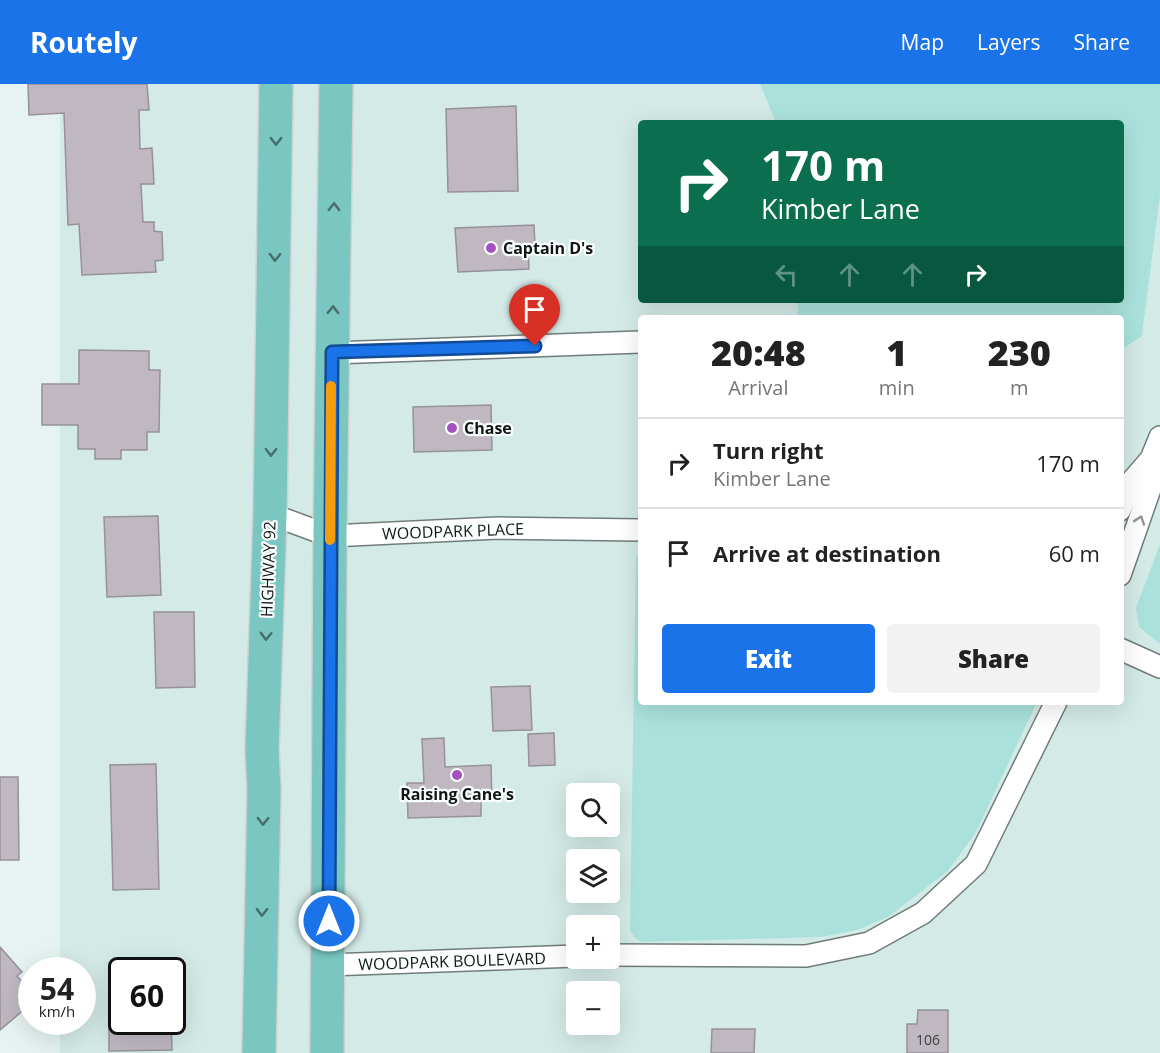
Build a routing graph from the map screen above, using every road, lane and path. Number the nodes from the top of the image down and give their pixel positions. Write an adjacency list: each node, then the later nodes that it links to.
1 (276, 84): 8 (main road, HIGHWAY 92, one-way to 8)
2 (336, 84): 4 (main road, one-way to 2)
3 (638, 342): 4 (street)
4 (332, 352): 10 (main road)
5 (1160, 437): 6 (street)
6 (1151, 459): 7 (street); 11 (street, one-way to 6)
7 (1124, 500)
8 (270, 514): 10 (street, WOODPARK PLACE); 18 (main road, HIGHWAY 92, one-way to 18)
9 (638, 530): 10 (street, WOODPARK PLACE)
10 (330, 536): 17 (main road)
11 (1124, 564)
12 (1124, 651): 13 (street)
13 (1160, 667)
14 (1055, 705): 15 (street)
15 (620, 956)
16 (566, 957): 17 (street, WOODPARK BOULEVARD)
17 (328, 965): 19 (main road)
18 (259, 1053)
19 (327, 1053)

